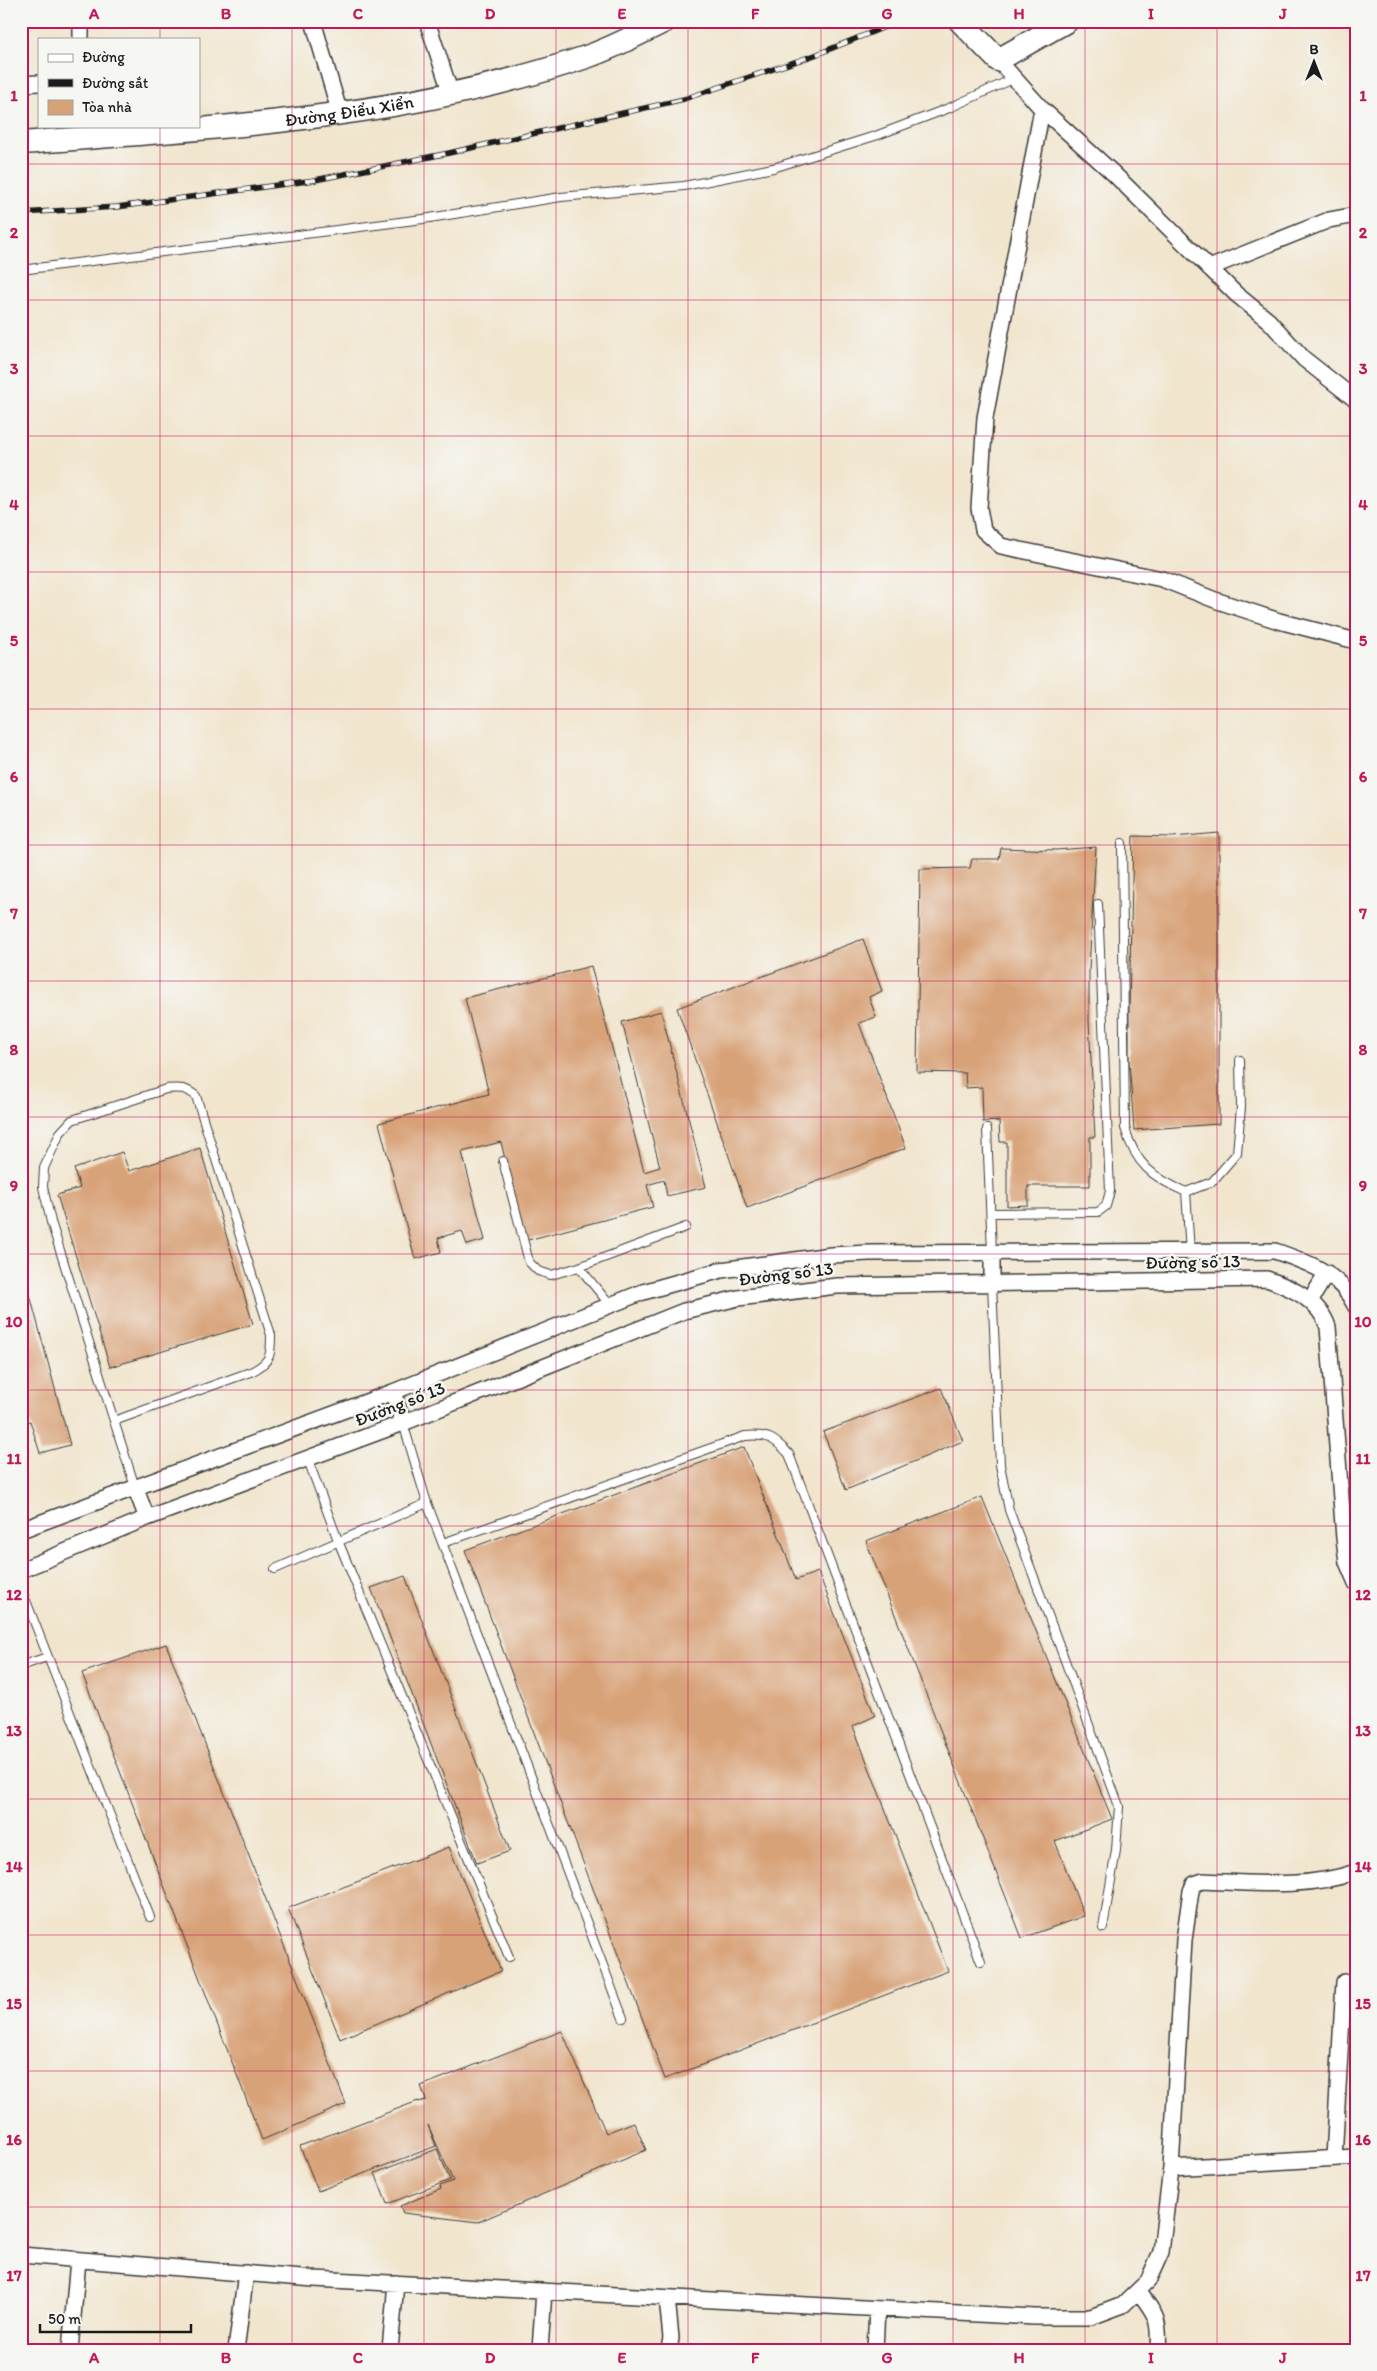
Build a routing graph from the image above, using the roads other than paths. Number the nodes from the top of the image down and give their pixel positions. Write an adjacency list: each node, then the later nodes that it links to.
1 (81, 21): 7 (street)
2 (313, 21): 14 (street)
3 (427, 21): 12 (street)
4 (665, 21): 12 (street, Đường Điểu Xiển)
5 (960, 21): 8 (street)
6 (1067, 21): 8 (street)
7 (81, 38)
8 (998, 60): 9 (street)
9 (1015, 78): 13 (street); 21 (lane)
10 (38, 83): 11 (street)
11 (21, 84)
12 (451, 94): 14 (street, Đường Điểu Xiển)
13 (1042, 110): 20 (street); 23 (street)
14 (340, 114): 15 (street, Đường Điểu Xiển)
15 (200, 124)
16 (137, 128): 17 (street, Đường Điểu Xiển)
17 (79, 132): 18 (street, Đường Điểu Xiển)
18 (21, 143)
19 (1356, 215): 20 (street)
20 (1209, 268): 22 (street)
21 (21, 270)
22 (1356, 400)
23 (1356, 641)
24 (1122, 843): 29 (lane)
25 (1098, 904): 30 (lane)
26 (1240, 1060): 29 (lane)
27 (987, 1129): 30 (lane)
28 (503, 1161): 34 (lane)
29 (1186, 1192): 33 (lane)
30 (991, 1213): 32 (lane)
31 (686, 1227): 34 (lane)
32 (992, 1252): 33 (street, Đường số 13); 36 (street); 38 (street, Đường số 13)
33 (1190, 1252): 35 (street, Đường số 13)
34 (579, 1267): 38 (lane)
35 (1328, 1273): 37 (street); 39 (street, Đường số 13)
36 (992, 1284): 37 (street, Đường số 13); 42 (street, Đường số 13); 58 (lane)
37 (1310, 1301): 52 (street, Đường số 13)
38 (610, 1305): 40 (street, Đường số 13)
39 (1356, 1307)
40 (393, 1392): 42 (street); 44 (street, Đường số 13)
41 (114, 1421): 41 (lane); 44 (lane)
42 (403, 1423): 43 (street, Đường số 13); 45 (lane)
43 (308, 1460): 46 (street, Đường số 13); 48 (lane)
44 (136, 1487): 46 (street); 47 (street, Đường số 13)
45 (427, 1503): 48 (lane); 49 (lane)
46 (147, 1518): 51 (street, Đường số 13)
47 (21, 1530)
48 (339, 1543): 50 (lane); 59 (lane)
49 (443, 1543): 60 (lane); 62 (lane)
50 (275, 1569)
51 (21, 1570)
52 (1356, 1583)
53 (21, 1588): 54 (lane)
54 (47, 1657): 55 (lane); 57 (lane)
55 (21, 1666)
56 (1356, 1872): 65 (street)
57 (150, 1917)
58 (1103, 1928)
59 (509, 1957)
60 (981, 1962)
61 (1344, 1982): 64 (street)
62 (623, 2018)
63 (1356, 2157): 64 (street)
64 (1334, 2158): 65 (street)
65 (1171, 2168): 71 (street)
66 (21, 2255): 67 (street)
67 (78, 2260): 68 (street); 74 (street)
68 (246, 2273): 69 (street); 75 (street)
69 (396, 2283): 70 (street); 76 (street)
70 (544, 2291): 72 (street); 77 (street)
71 (1138, 2291): 73 (street); 80 (street)
72 (667, 2298): 73 (street); 78 (street)
73 (877, 2309): 79 (street)
74 (70, 2350)
75 (236, 2350)
76 (390, 2350)
77 (540, 2350)
78 (669, 2350)
79 (875, 2350)
80 (1158, 2350)

